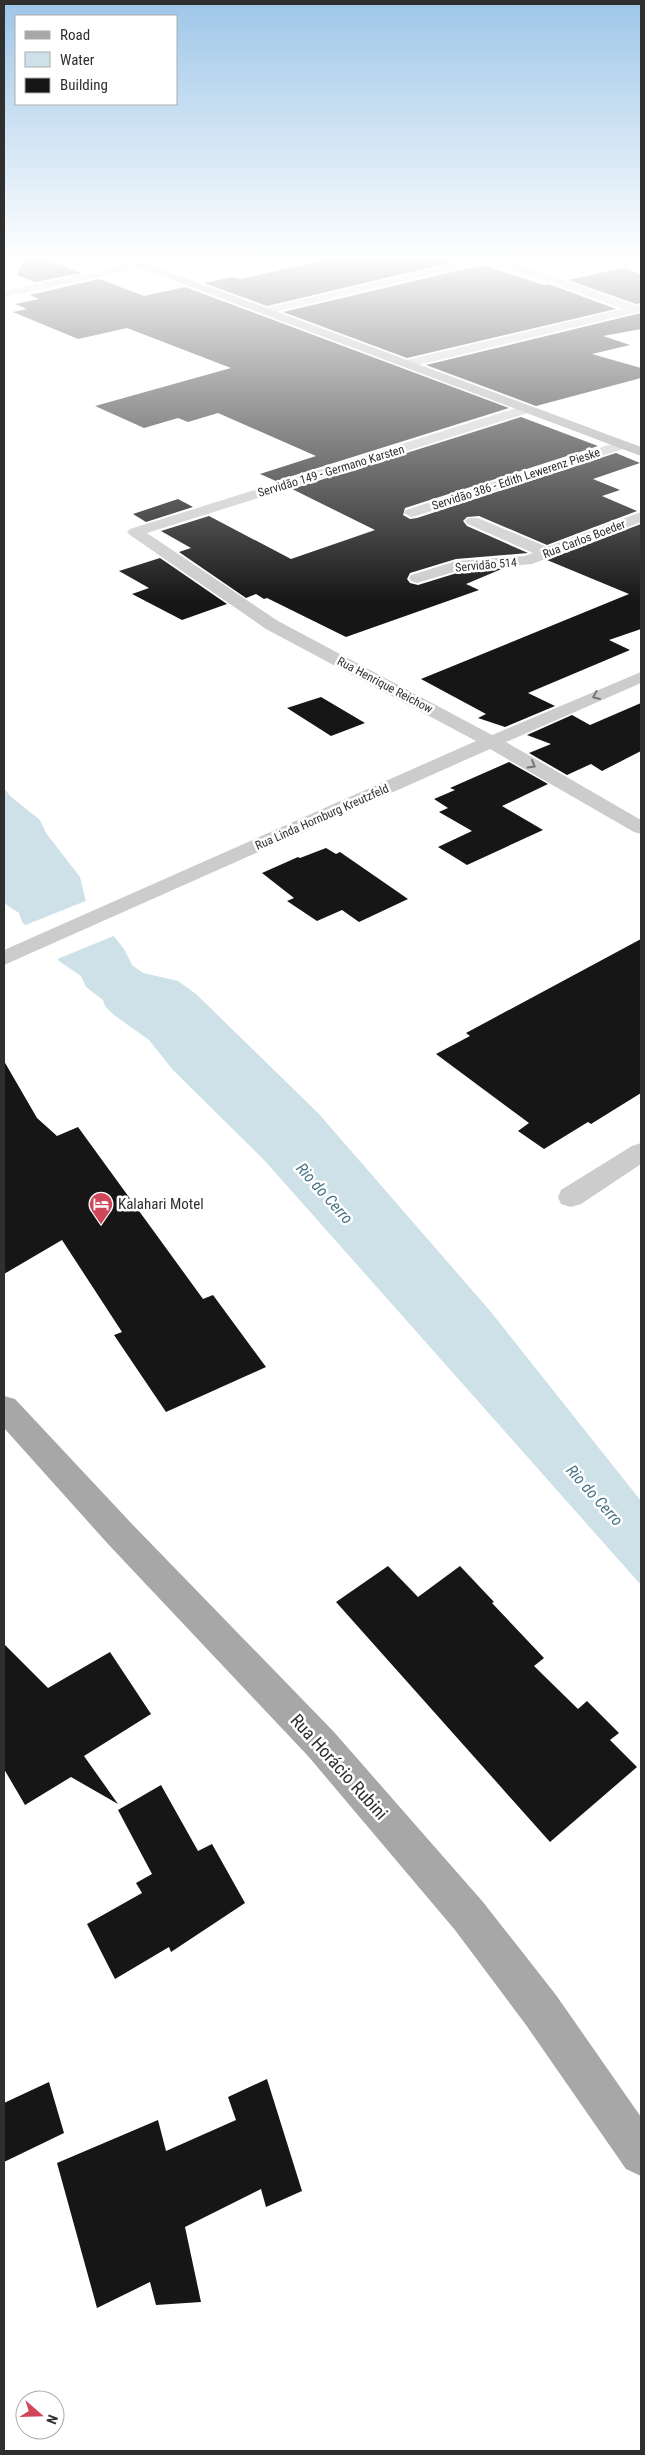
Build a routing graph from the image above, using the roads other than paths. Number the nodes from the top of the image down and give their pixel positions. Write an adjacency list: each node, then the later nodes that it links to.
1 (429, 373): 2 (main road)
2 (526, 409): 3 (main road); 8 (street, Servidão 149 - Germano Karsten)
3 (621, 445): 4 (main road); 5 (street, Servidão 386 - Edith Lewerenz Pieske)
4 (640, 451)
5 (411, 513)
6 (641, 517): 9 (street, Rua Carlos Boeder)
7 (473, 521): 9 (street)
8 (135, 532): 13 (street, Rua Henrique Reichow)
9 (547, 553): 10 (street, Rua Carlos Boeder)
10 (526, 562): 11 (street, Servidão 514)
11 (417, 578)
12 (641, 677): 13 (street, Rua Linda Hornburg Kreutzfeld, one-way to 13)
13 (490, 741): 14 (street, Rua Henrique Reichow, one-way to 14); 15 (street, Rua Linda Hornburg Kreutzfeld)
14 (641, 828)
15 (4, 958)
16 (641, 1152): 17 (street)
17 (572, 1197)
18 (4, 1408): 19 (main road, Rua Horácio Rubini)
19 (641, 2154)

